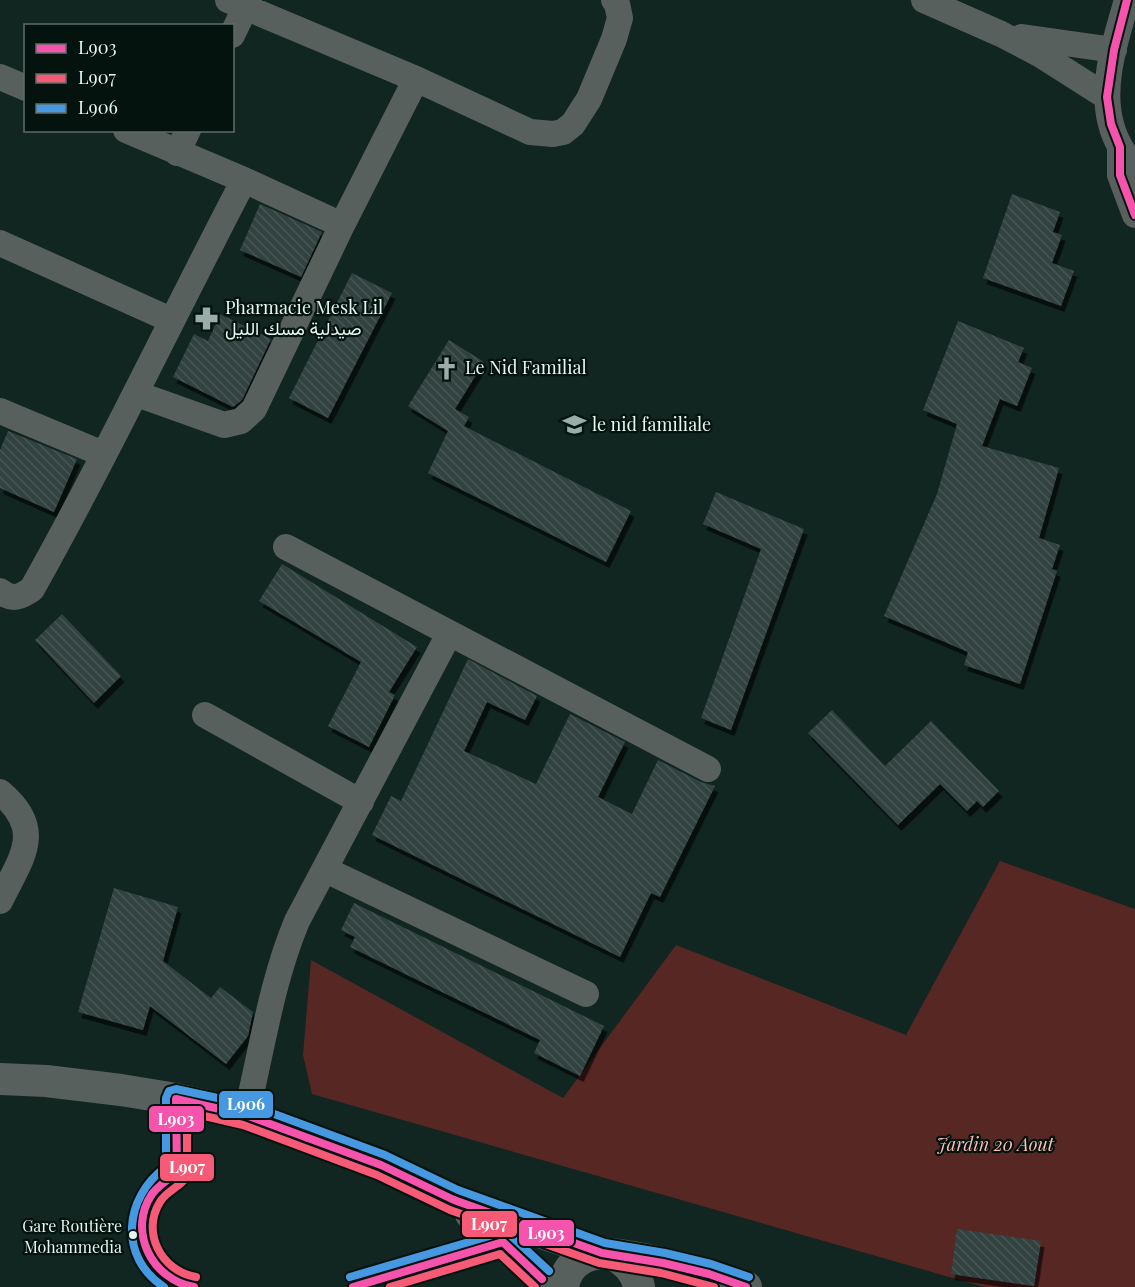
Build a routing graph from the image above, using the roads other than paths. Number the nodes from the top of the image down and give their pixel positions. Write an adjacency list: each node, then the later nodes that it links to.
1 (614, 0): 9 (street)
2 (924, 0): 6 (street)
3 (1126, 0): 7 (street)
4 (241, 2): 5 (street); 9 (street)
5 (234, 28)
6 (1001, 34): 7 (street); 11 (street)
7 (1114, 50): 11 (street)
8 (0, 77): 10 (street)
9 (416, 80): 18 (street)
10 (24, 87)
11 (1107, 97): 14 (street)
12 (135, 132): 13 (street)
13 (182, 142): 16 (street)
14 (1120, 147): 15 (street); 17 (street)
15 (1135, 169)
16 (244, 180): 18 (street); 20 (street)
17 (1135, 215)
18 (342, 225): 21 (street)
19 (0, 243): 20 (street)
20 (171, 320): 21 (street)
21 (137, 393): 23 (street)
22 (0, 411): 23 (street)
23 (103, 454): 25 (street)
24 (286, 547): 26 (street)
25 (0, 591)
26 (449, 634): 28 (street); 30 (street)
27 (205, 716): 30 (street)
28 (708, 769)
29 (0, 792): 32 (street)
30 (361, 802): 31 (street)
31 (326, 870): 33 (street); 35 (street)
32 (0, 901)
33 (586, 994)
34 (0, 1079): 35 (street)
35 (246, 1115): 36 (street)
36 (454, 1200): 37 (street); 38 (street)
37 (609, 1254): 39 (street); 40 (street); 41 (street)
38 (551, 1287)
39 (563, 1287)
40 (639, 1287)
41 (746, 1287)

